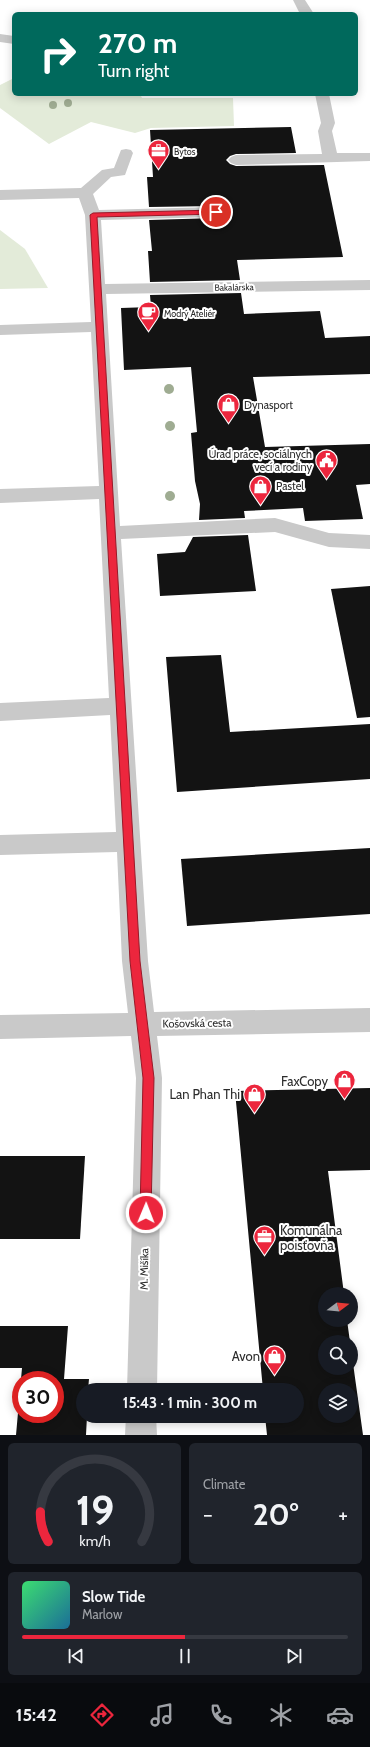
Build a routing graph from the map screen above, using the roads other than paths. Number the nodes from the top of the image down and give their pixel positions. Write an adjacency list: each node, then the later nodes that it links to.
1 (299, 0): 2 (street)
2 (305, 12)
3 (0, 38): 4 (street)
4 (12, 40)
5 (322, 96): 8 (street)
6 (126, 153): 10 (street)
7 (370, 157): 8 (street)
8 (330, 158): 9 (street)
9 (236, 160)
10 (85, 193): 11 (street); 13 (street, M. Mišíka)
11 (0, 195)
12 (216, 212): 13 (street)
13 (93, 215): 15 (street, M. Mišíka)
14 (370, 285): 15 (street, Bakalárska)
15 (97, 289): 16 (street, M. Mišíka)
16 (99, 327): 17 (street); 18 (street, M. Mišíka)
17 (0, 330)
18 (109, 492): 19 (street); 20 (street, M. Mišíka)
19 (0, 496)
20 (111, 534): 21 (street); 22 (street, M. Mišíka)
21 (370, 542)
22 (120, 706): 23 (street); 24 (street, M. Mišíka)
23 (0, 712)
24 (128, 842): 25 (street); 27 (street, M. Mišíka)
25 (0, 845)
26 (370, 1020): 27 (street, Košovská cesta)
27 (142, 1024): 28 (street, Košovská cesta); 29 (street, M. Mišíka)
28 (0, 1027)
29 (142, 1383)
30 (141, 1423): 31 (street)
31 (141, 1435)

